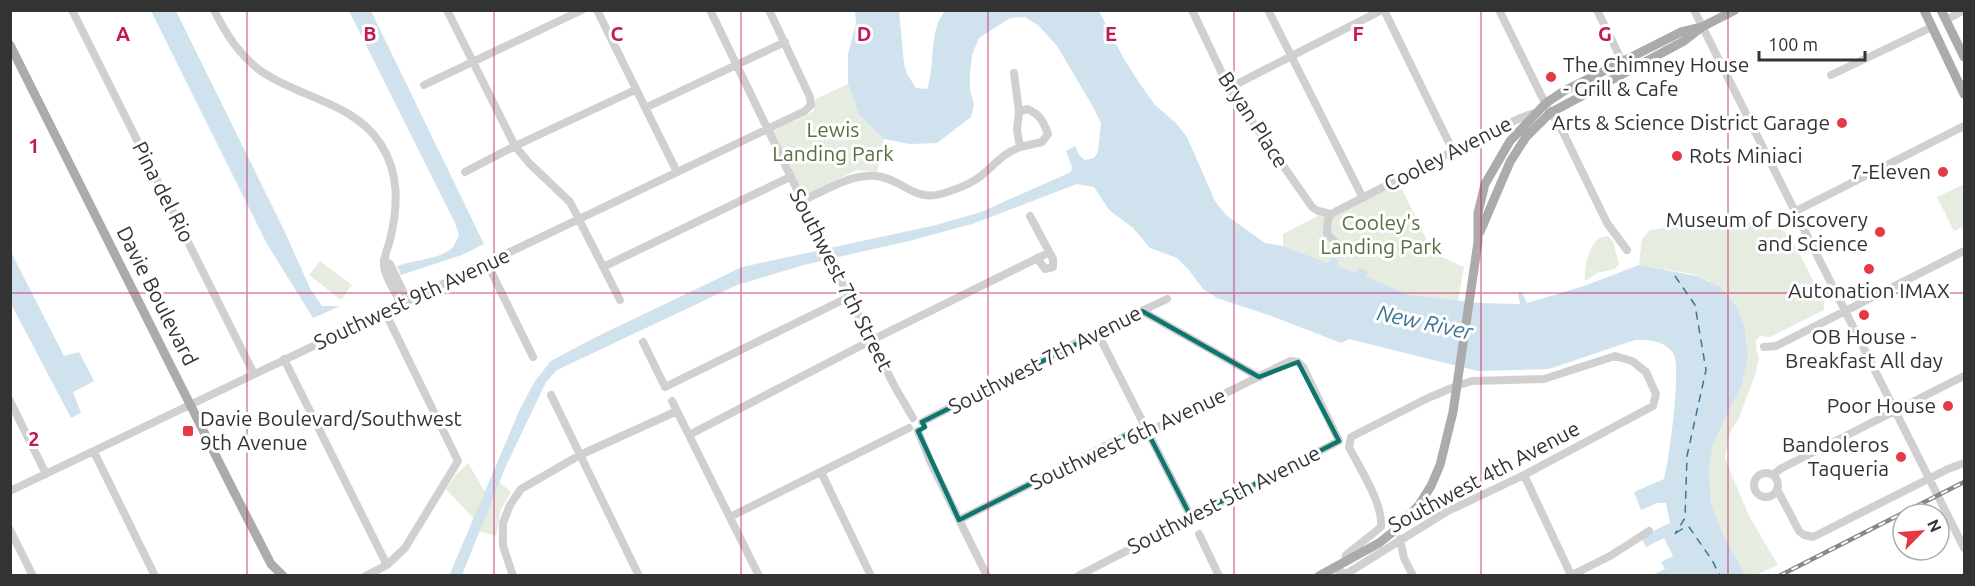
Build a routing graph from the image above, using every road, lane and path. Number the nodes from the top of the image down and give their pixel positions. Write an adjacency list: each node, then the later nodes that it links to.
1 (72, 10): 74 (street, Pina del Rio)
2 (213, 10): 64 (street)
3 (447, 10): 26 (street)
4 (582, 10): 26 (street)
5 (597, 10): 32 (street)
6 (710, 10): 27 (street, Southwest 7th Street)
7 (769, 10): 21 (street)
8 (1192, 10): 31 (street, Bryan Place)
9 (1268, 10): 23 (street)
10 (1383, 10): 23 (street); 43 (street)
11 (1500, 10): 34 (street)
12 (1597, 10): 25 (street)
13 (1694, 10): 19 (street)
14 (1735, 10): 19 (main road)
15 (1924, 10): 20 (main road)
16 (1941, 10): 18 (main road)
17 (1964, 10): 18 (street)
18 (1946, 20): 24 (main road)
19 (1702, 27): 25 (main road, Southwest 4th Avenue); 38 (main road); 49 (street)
20 (1932, 27): 29 (street); 33 (main road)
21 (785, 42): 27 (street); 40 (street, Southwest 9th Avenue)
22 (10, 45): 80 (main road, Davie Boulevard)
23 (1290, 56): 31 (street); 47 (street)
24 (1965, 57)
25 (1622, 61): 34 (main road, Southwest 4th Avenue)
26 (472, 63): 30 (street); 41 (street)
27 (736, 64): 35 (street); 40 (street, Southwest 7th Street)
28 (1014, 73): 36 (street)
29 (1831, 75)
30 (424, 85)
31 (1229, 88): 50 (street, Bryan Place)
32 (635, 90): 35 (street); 41 (street)
33 (1965, 94)
34 (1546, 103): 37 (main road, Southwest 4th Avenue); 38 (street)
35 (645, 108): 45 (street)
36 (1019, 112): 42 (street); 42 (street)
37 (1534, 113): 43 (street, Cooley Avenue); 53 (main road, Southwest 4th Avenue)
38 (1550, 113): 53 (main road); 55 (street)
39 (1965, 126): 49 (street)
40 (766, 130): 45 (street, Southwest 9th Avenue); 46 (street, Southwest 7th Street)
41 (515, 146): 44 (street); 52 (street)
42 (1020, 147): 48 (street)
43 (1453, 151): 47 (street, Cooley Avenue)
44 (465, 172)
45 (677, 172): 52 (street, Southwest 9th Avenue)
46 (790, 177): 48 (street, Southwest 7th Street); 60 (street)
47 (1363, 198): 50 (street, Cooley Avenue)
48 (802, 201): 61 (street, Southwest 7th Street)
49 (1794, 212): 66 (street)
50 (1332, 214): 54 (street)
51 (1030, 216): 57 (street)
52 (579, 219): 59 (street, Southwest 9th Avenue); 60 (street)
53 (1478, 238): 110 (main road, Southwest 4th Avenue)
54 (1338, 245)
55 (1627, 250)
56 (1965, 251): 66 (street)
57 (1048, 253): 58 (street); 58 (street)
58 (1037, 258): 69 (street)
59 (487, 263): 64 (street, Southwest 9th Avenue); 72 (street)
60 (603, 267): 63 (street)
61 (849, 297): 69 (street, Southwest 7th Street); 70 (street)
62 (1167, 299): 65 (street, Southwest 7th Avenue)
63 (620, 300)
64 (404, 302): 67 (street, Southwest 9th Avenue)
65 (1142, 310): 68 (street, Southwest 7th Avenue); 76 (street)
66 (1845, 310): 71 (street); 82 (street)
67 (385, 312): 73 (street, Southwest 9th Avenue); 112 (street)
68 (1097, 332): 84 (street, Southwest 7th Avenue); 86 (street)
69 (872, 340): 83 (street, Southwest 7th Street); 88 (street)
70 (643, 342)
71 (1764, 347)
72 (532, 357)
73 (284, 359): 74 (street, Southwest 9th Avenue); 112 (street)
74 (254, 374): 80 (street, Southwest 9th Avenue)
75 (1965, 376): 82 (street)
76 (1259, 377): 86 (street, Southwest 6th Avenue); 89 (street, Southwest 6th Avenue)
77 (551, 395): 91 (street)
78 (10, 401): 94 (street)
79 (672, 401): 81 (street)
80 (191, 405): 90 (street, Southwest 9th Avenue); 111 (main road, Davie Boulevard)
81 (677, 411): 88 (street); 91 (street)
82 (1897, 411): 96 (street); 97 (street)
83 (913, 417): 84 (street); 85 (street)
84 (922, 422): 87 (street)
85 (909, 428): 87 (street); 93 (street)
86 (1146, 429): 101 (street); 102 (street, Southwest 6th Avenue)
87 (918, 431): 102 (street)
88 (689, 435): 100 (street)
89 (1339, 441): 101 (street, Southwest 5th Avenue)
90 (94, 452): 94 (street, Southwest 9th Avenue); 117 (street)
91 (580, 455): 114 (street); 121 (street)
92 (1965, 463): 97 (street)
93 (821, 472): 100 (street); 123 (street)
94 (46, 474): 99 (street, Southwest 9th Avenue)
95 (1524, 475): 106 (street, Southwest 4th Avenue); 110 (street, Southwest 4th Avenue); 115 (street)
96 (1773, 475): 98 (street); 98 (street)
97 (1930, 479): 98 (street); 108 (street)
98 (1777, 489)
99 (10, 491)
100 (730, 517): 122 (street)
101 (1191, 517): 125 (street, Southwest 5th Avenue)
102 (959, 520): 124 (street)
103 (10, 530): 116 (street)
104 (1649, 531): 115 (street)
105 (1199, 534): 126 (street)
106 (1400, 539): 107 (street, Southwest 4th Avenue); 109 (street)
107 (1389, 548): 109 (street); 113 (street, Southwest 4th Avenue)
108 (1965, 548)
109 (1404, 558): 128 (street)
110 (1345, 562): 113 (main road, Southwest 4th Avenue)
111 (271, 564): 118 (main road, Davie Boulevard); 119 (main road, Davie Boulevard)
112 (387, 565): 120 (street)
113 (1333, 568): 127 (main road, Southwest 4th Avenue)
114 (511, 574)
115 (1571, 575)
116 (33, 576)
117 (154, 576)
118 (272, 576)
119 (283, 576)
120 (365, 576)
121 (639, 576)
122 (759, 576)
123 (871, 576)
124 (987, 576)
125 (1078, 576)
126 (1219, 576)
127 (1319, 576)
128 (1413, 576)

